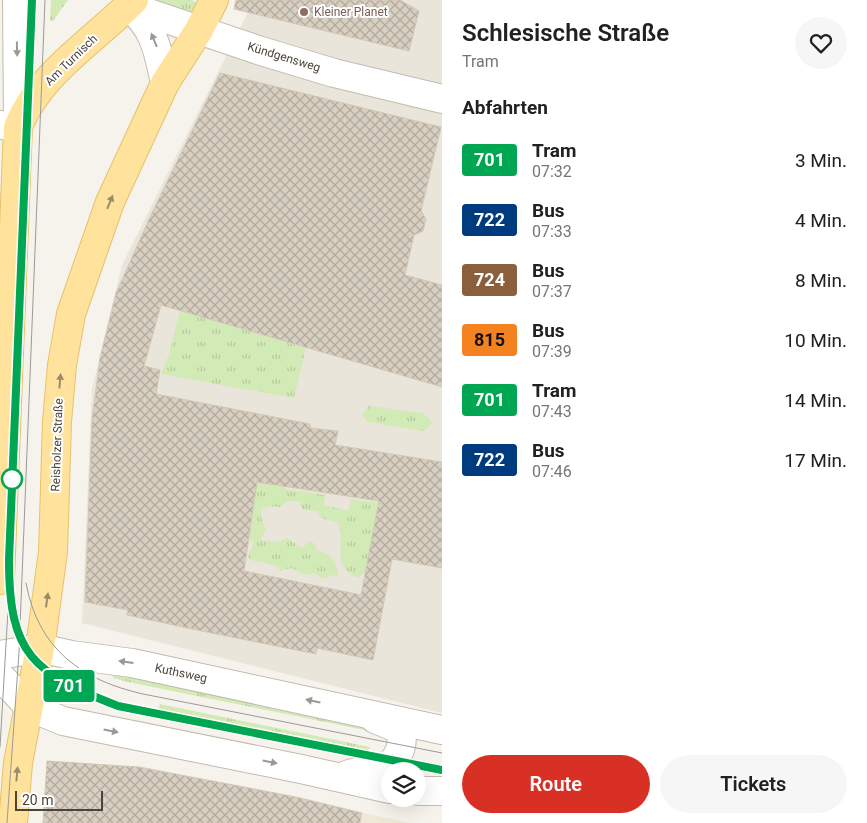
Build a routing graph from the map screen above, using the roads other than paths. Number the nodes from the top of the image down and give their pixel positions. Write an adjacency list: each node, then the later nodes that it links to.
1 (18, 0): 7 (street, one-way to 7)
2 (214, 0): 4 (main road)
3 (125, 2): 4 (street, Kündgensweg); 5 (street, one-way to 3); 7 (main road, Am Turnisch)
4 (199, 30): 5 (main road, Reisholzer Straße); 6 (street, Kündgensweg)
5 (165, 83): 9 (main road, Reisholzer Straße, one-way to 5)
6 (442, 99)
7 (9, 126): 8 (main road)
8 (0, 580)
9 (40, 648): 10 (street, Kuthsweg); 12 (main road, Reisholzer Straße); 13 (street, Kuthsweg, one-way to 9)
10 (0, 655)
11 (0, 676): 12 (street)
12 (29, 707): 15 (street, one-way to 15); 19 (main road, Reisholzer Straße, one-way to 12)
13 (360, 711): 14 (street, Kuthsweg); 15 (street, Kuthsweg)
14 (442, 730)
15 (338, 779): 16 (street)
16 (381, 787)
17 (426, 791): 18 (street)
18 (442, 791)
19 (13, 823)

